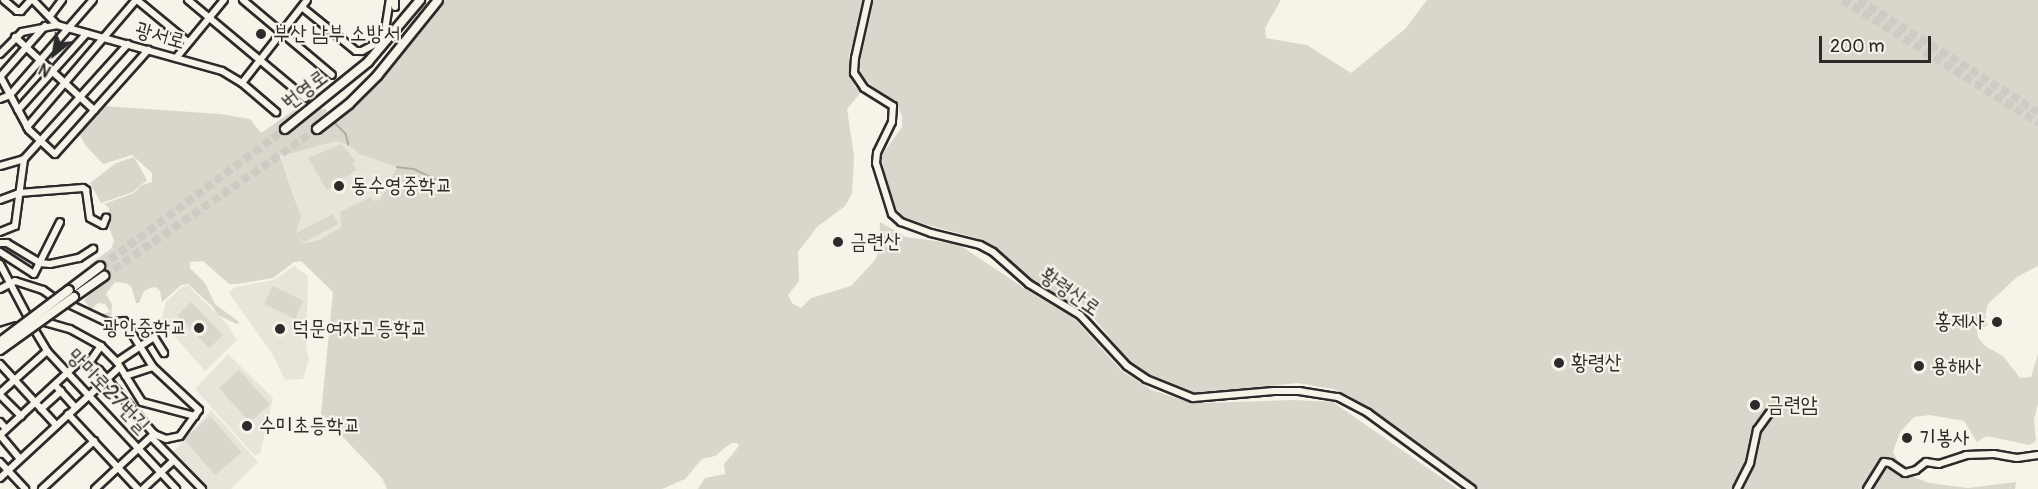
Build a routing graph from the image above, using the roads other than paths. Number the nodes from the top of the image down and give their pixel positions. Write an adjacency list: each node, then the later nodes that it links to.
1 (4, 0): 2 (street)
2 (32, 0): 15 (street)
3 (62, 0): 15 (street)
4 (93, 0): 19 (street)
5 (136, 0): 23 (street); 24 (street)
6 (188, 0): 16 (street)
7 (224, 0): 16 (street)
8 (243, 0): 21 (street)
9 (307, 0): 14 (street)
10 (390, 0): 14 (street)
11 (420, 0): 45 (highway, 번영로)
12 (438, 0): 46 (highway, 번영로)
13 (868, 0): 118 (street, 황령산로)
14 (303, 8): 21 (street)
15 (51, 16): 18 (street)
16 (209, 18): 24 (street); 31 (street)
17 (45, 25): 18 (street, 광서로); 22 (street); 26 (street)
18 (57, 25): 19 (street, 광서로)
19 (69, 28): 20 (street, 광서로); 30 (street)
20 (87, 33): 23 (street, 광서로); 32 (street)
21 (283, 33): 31 (street); 33 (street)
22 (15, 38): 26 (street); 28 (street)
23 (105, 38): 25 (street, 광서로); 35 (street)
24 (188, 42): 29 (street)
25 (128, 44): 27 (street, 광서로); 38 (street)
26 (26, 48): 30 (street); 34 (street)
27 (148, 50): 29 (street, 광서로); 41 (street)
28 (0, 54)
29 (176, 58): 36 (street, 광서로)
30 (40, 60): 32 (street); 37 (street)
31 (260, 60): 36 (street); 39 (street)
32 (52, 72): 35 (street); 42 (street)
33 (332, 75)
34 (0, 77): 37 (street)
35 (65, 83): 38 (street); 44 (street)
36 (242, 83): 43 (street, 광서로)
37 (10, 95): 40 (street); 42 (street)
38 (80, 97): 41 (street); 47 (street)
39 (305, 98)
40 (0, 99)
41 (94, 110): 47 (street)
42 (18, 111): 44 (street)
43 (276, 112)
44 (27, 127): 47 (street)
45 (285, 129)
46 (317, 129)
47 (41, 142): 48 (street)
48 (24, 159): 49 (street); 50 (street)
49 (0, 166)
50 (19, 193): 51 (street); 52 (street); 54 (street)
51 (0, 200)
52 (106, 218)
53 (60, 222): 58 (street)
54 (0, 232)
55 (0, 243): 58 (street)
56 (93, 249): 58 (street)
57 (0, 252): 58 (street)
58 (40, 263)
59 (0, 264): 61 (street)
60 (102, 272): 63 (highway)
61 (10, 282): 62 (street); 64 (street); 65 (street)
62 (0, 289)
63 (71, 297): 70 (highway, bridge); 72 (street); 73 (highway, bridge)
64 (53, 298): 65 (street); 66 (street)
65 (28, 317): 67 (street)
66 (45, 322): 68 (street); 71 (street)
67 (16, 326): 69 (street); 70 (street)
68 (34, 329): 74 (street, 망미로27번길); 76 (street)
69 (0, 331)
70 (0, 340)
71 (101, 346): 77 (street); 79 (street)
72 (140, 346): 75 (street); 79 (street); 80 (street)
73 (0, 350)
74 (47, 351): 81 (street, 망미로27번길); 84 (street)
75 (164, 353)
76 (0, 355)
77 (89, 363): 81 (street); 83 (street)
78 (0, 364): 84 (street)
79 (118, 365): 82 (street); 83 (street)
80 (153, 367): 82 (street); 95 (street)
81 (68, 373): 85 (street); 88 (street, 망미로27번길)
82 (125, 376): 95 (street)
83 (107, 379): 88 (street); 100 (street)
84 (15, 380): 87 (street); 89 (street)
85 (55, 385): 86 (street); 89 (street)
86 (61, 392): 90 (street); 92 (street)
87 (0, 394): 94 (street)
88 (89, 395): 90 (street); 102 (street, 망미로27번길)
89 (35, 403): 92 (street); 94 (street)
90 (75, 407): 93 (street)
91 (1773, 408): 119 (street)
92 (41, 409): 97 (street)
93 (68, 414): 97 (street); 101 (street)
94 (21, 416): 98 (street)
95 (195, 416): 100 (street)
96 (0, 422): 98 (street)
97 (56, 425): 104 (street)
98 (6, 429): 99 (street)
99 (0, 435): 104 (street)
100 (153, 436): 102 (street); 105 (street)
101 (94, 441): 107 (street); 112 (street)
102 (139, 448): 107 (street); 109 (street, 망미로27번길)
103 (2038, 455): 120 (street)
104 (20, 459): 108 (street)
105 (173, 461): 109 (street); 117 (street)
106 (0, 462): 108 (street)
107 (118, 468): 113 (street); 114 (street)
108 (8, 470): 110 (street); 111 (street)
109 (160, 473): 115 (street); 116 (street, 망미로27번길)
110 (0, 478)
111 (25, 489)
112 (42, 489)
113 (95, 489)
114 (138, 489)
115 (143, 489)
116 (176, 489)
117 (202, 489)
118 (1472, 489)
119 (1737, 489)
120 (1867, 489)

